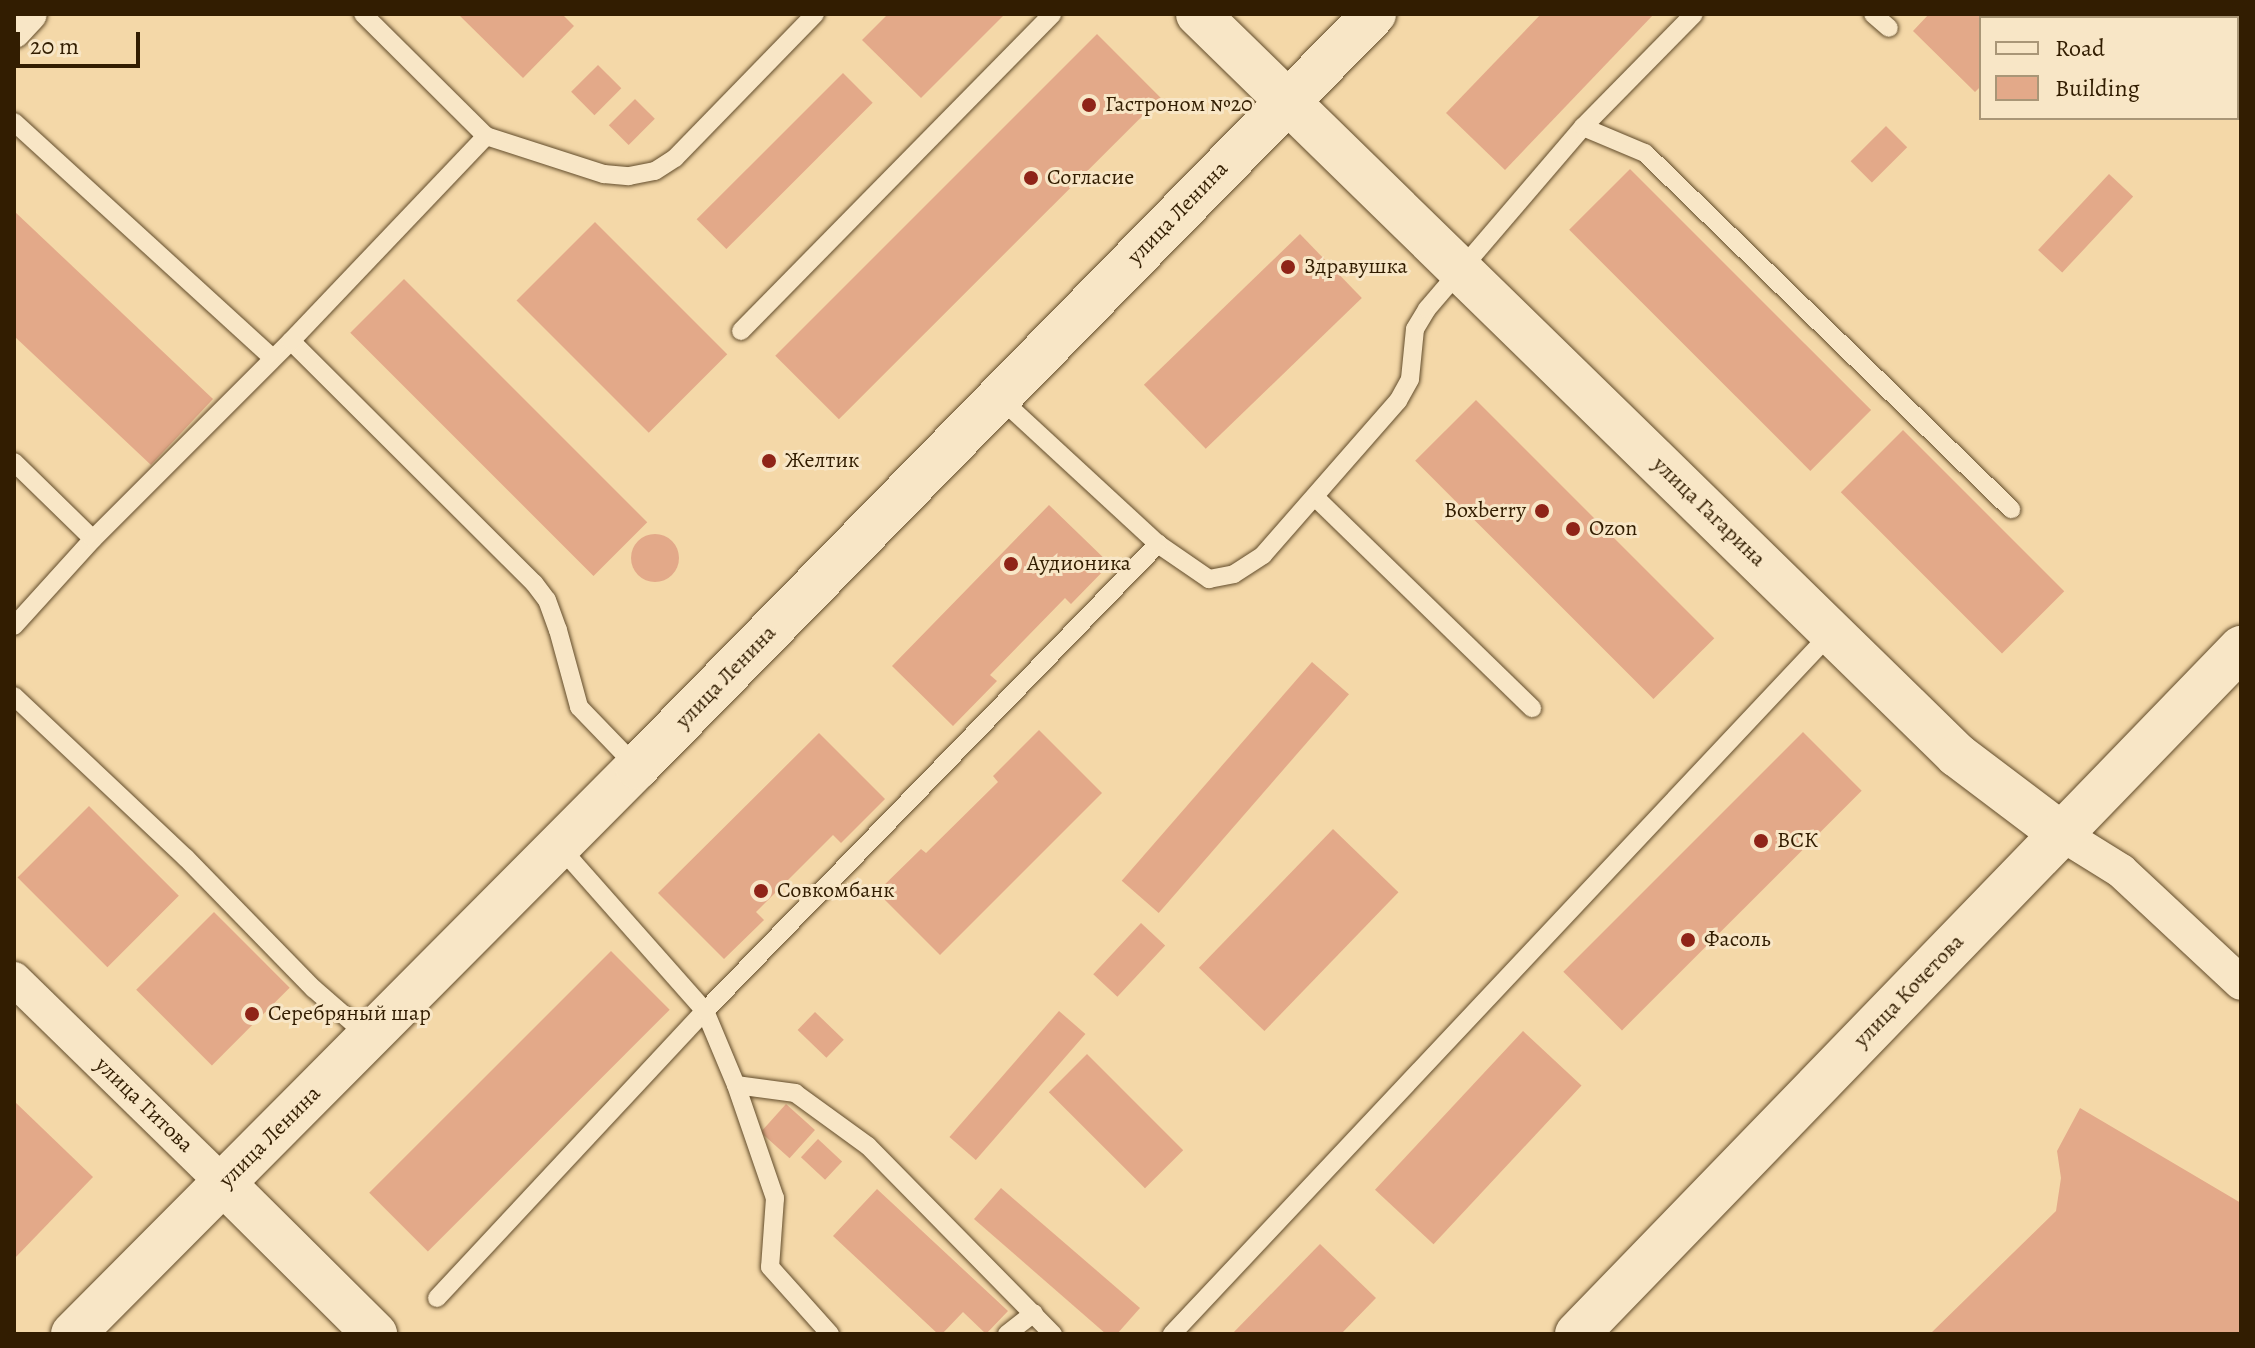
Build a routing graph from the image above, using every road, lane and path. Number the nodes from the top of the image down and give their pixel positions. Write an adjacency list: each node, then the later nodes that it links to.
1 (30, 14): 10 (street)
2 (363, 14): 14 (lane)
3 (815, 14): 14 (lane)
4 (1052, 14): 16 (lane)
5 (1198, 14): 11 (street, улица Гагарина)
6 (1374, 14): 11 (street, улица Ленина)
7 (1694, 14): 13 (lane)
8 (1873, 14): 9 (lane)
9 (1889, 28)
10 (14, 31)
11 (1287, 100): 15 (street, улица Гагарина); 19 (street, улица Ленина)
12 (14, 122): 18 (lane)
13 (1583, 127): 15 (lane); 22 (lane)
14 (486, 136): 17 (lane)
15 (1462, 270): 21 (lane); 26 (street, улица Гагарина)
16 (741, 331)
17 (291, 341): 18 (lane); 30 (lane)
18 (271, 357): 23 (lane)
19 (1000, 398): 24 (lane); 30 (street, улица Ленина)
20 (14, 462): 23 (lane)
21 (1315, 497): 24 (lane); 29 (lane)
22 (2011, 509)
23 (93, 539): 25 (lane)
24 (1158, 544): 35 (lane)
25 (14, 626)
26 (1831, 633): 31 (street, улица Гагарина); 46 (lane)
27 (2241, 648): 31 (street, улица Кочетова)
28 (14, 696): 36 (lane)
29 (1532, 708)
30 (637, 767): 32 (street, улица Ленина)
31 (2060, 833): 34 (street, улица Гагарина); 47 (street, улица Кочетова)
32 (559, 846): 35 (lane); 36 (street, улица Ленина)
33 (14, 979): 38 (street, улица Титова)
34 (2241, 983)
35 (705, 1011): 37 (lane); 39 (lane)
36 (370, 1038): 38 (street, улица Ленина)
37 (736, 1085): 40 (lane); 43 (lane)
38 (224, 1184): 41 (street, улица Ленина); 42 (street, улица Титова)
39 (437, 1298)
40 (1034, 1313): 44 (lane); 45 (lane)
41 (73, 1334)
42 (375, 1334)
43 (830, 1334)
44 (1007, 1334)
45 (1053, 1334)
46 (1172, 1334)
47 (1577, 1334)

